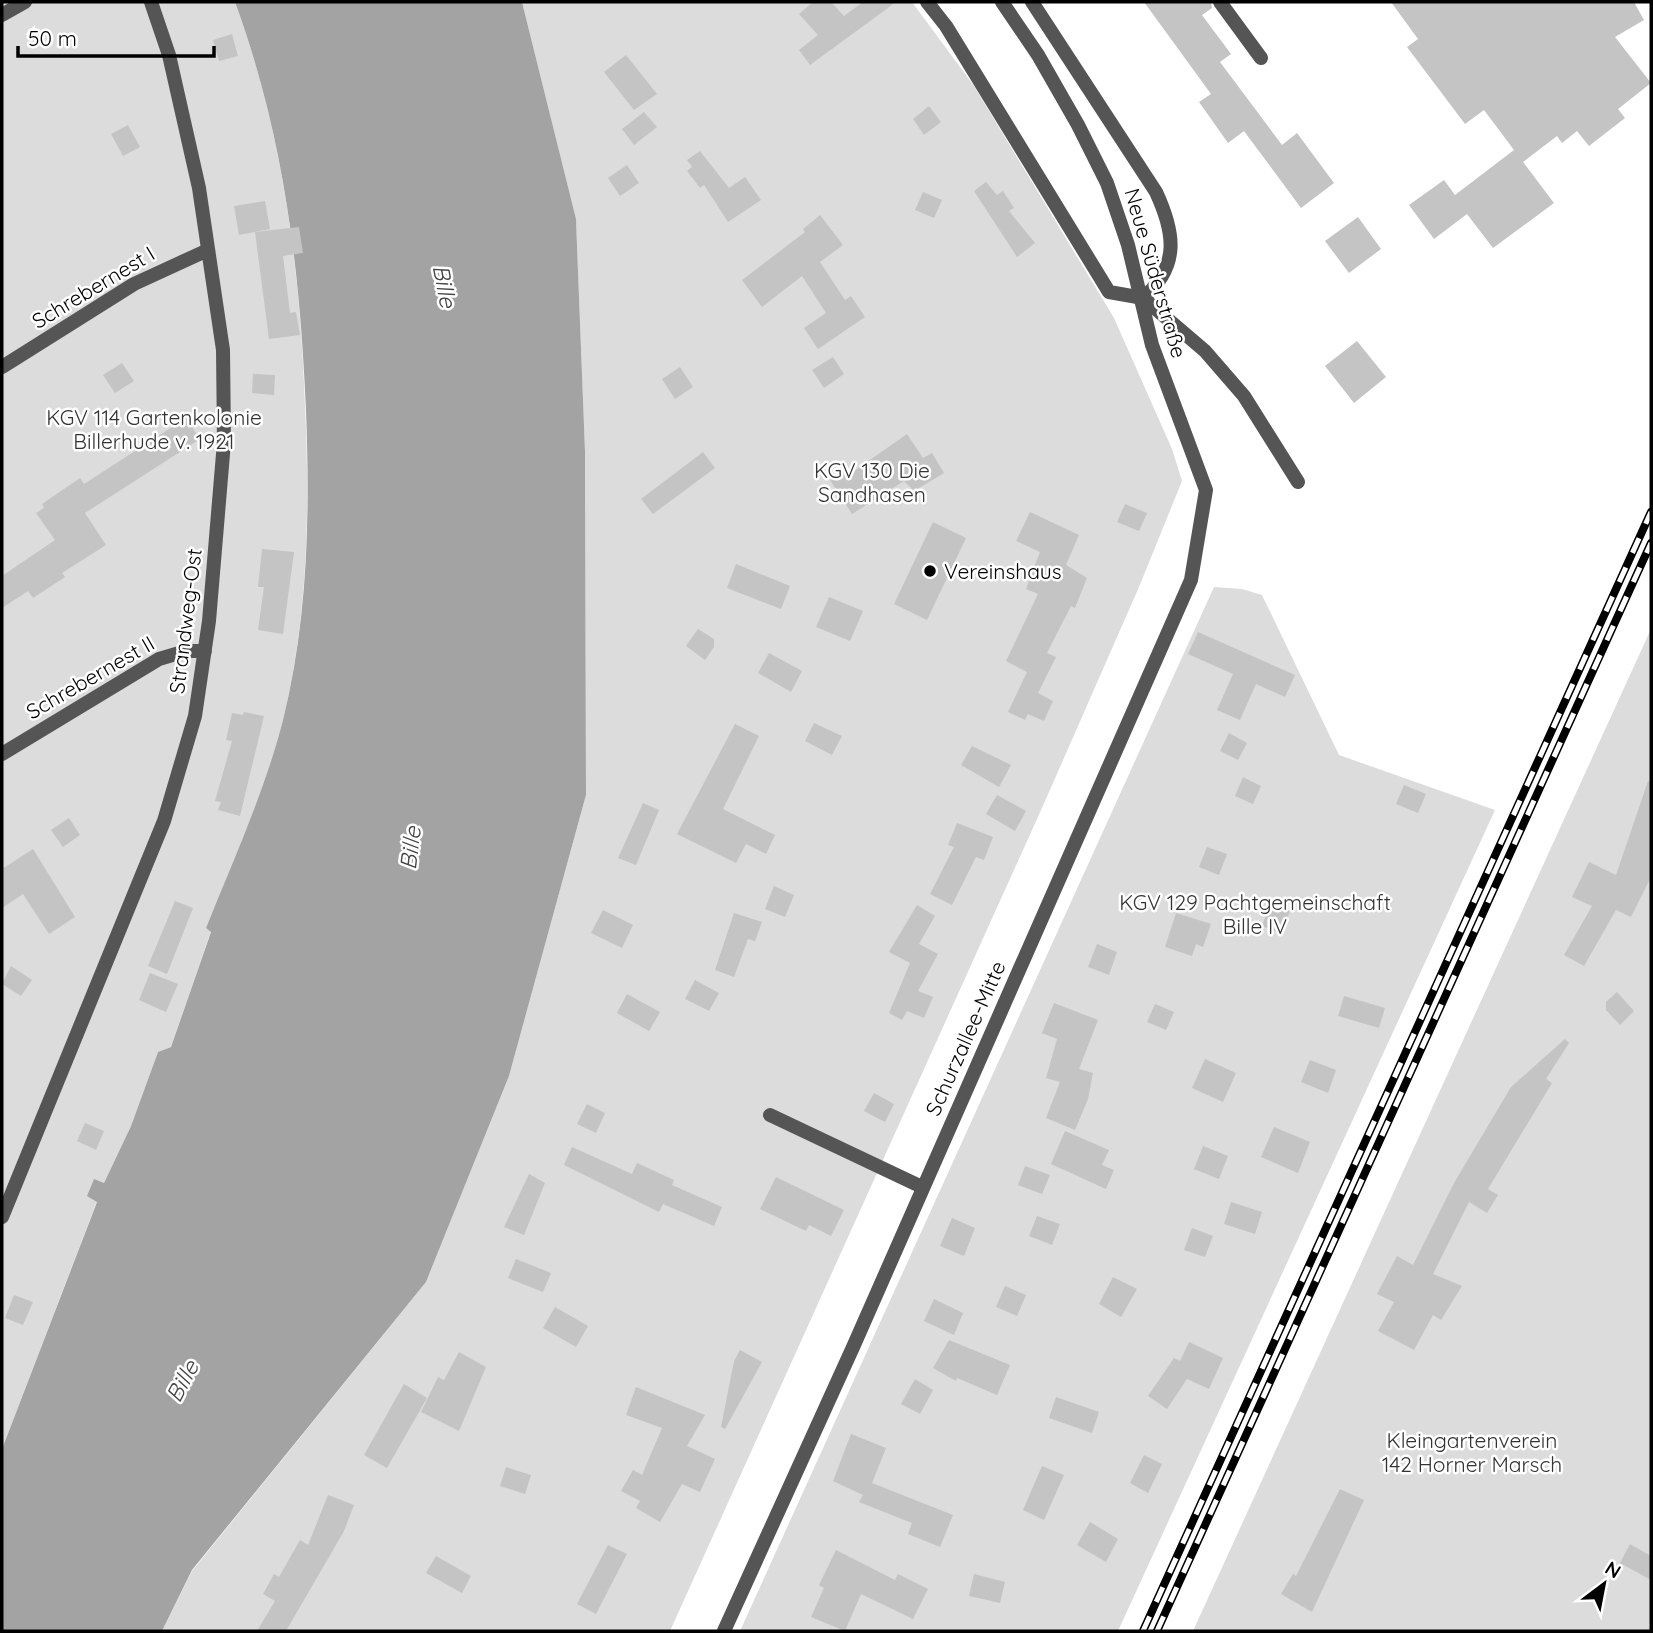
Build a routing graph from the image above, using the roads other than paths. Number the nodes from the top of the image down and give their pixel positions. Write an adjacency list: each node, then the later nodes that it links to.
1 (25, 2): 7 (street)
2 (151, 2): 9 (street, Strandweg-Ost)
3 (927, 2): 10 (street)
4 (1002, 2): 10 (street, Neue Süderstraße)
5 (1031, 2): 10 (street)
6 (1220, 2): 8 (street)
7 (2, 15)
8 (1261, 58)
9 (208, 250): 11 (street, Schrebernest I); 14 (street, Strandweg-Ost)
10 (1143, 298): 12 (street, Neue Süderstraße); 13 (street)
11 (2, 367)
12 (1195, 454): 17 (street, Schurzallee-Mitte)
13 (1298, 482)
14 (205, 650): 15 (street, Schrebernest II); 18 (street, Strandweg-Ost)
15 (2, 754)
16 (770, 1115): 17 (street)
17 (922, 1187): 19 (street, Schurzallee-Mitte)
18 (2, 1217)
19 (724, 1631)

